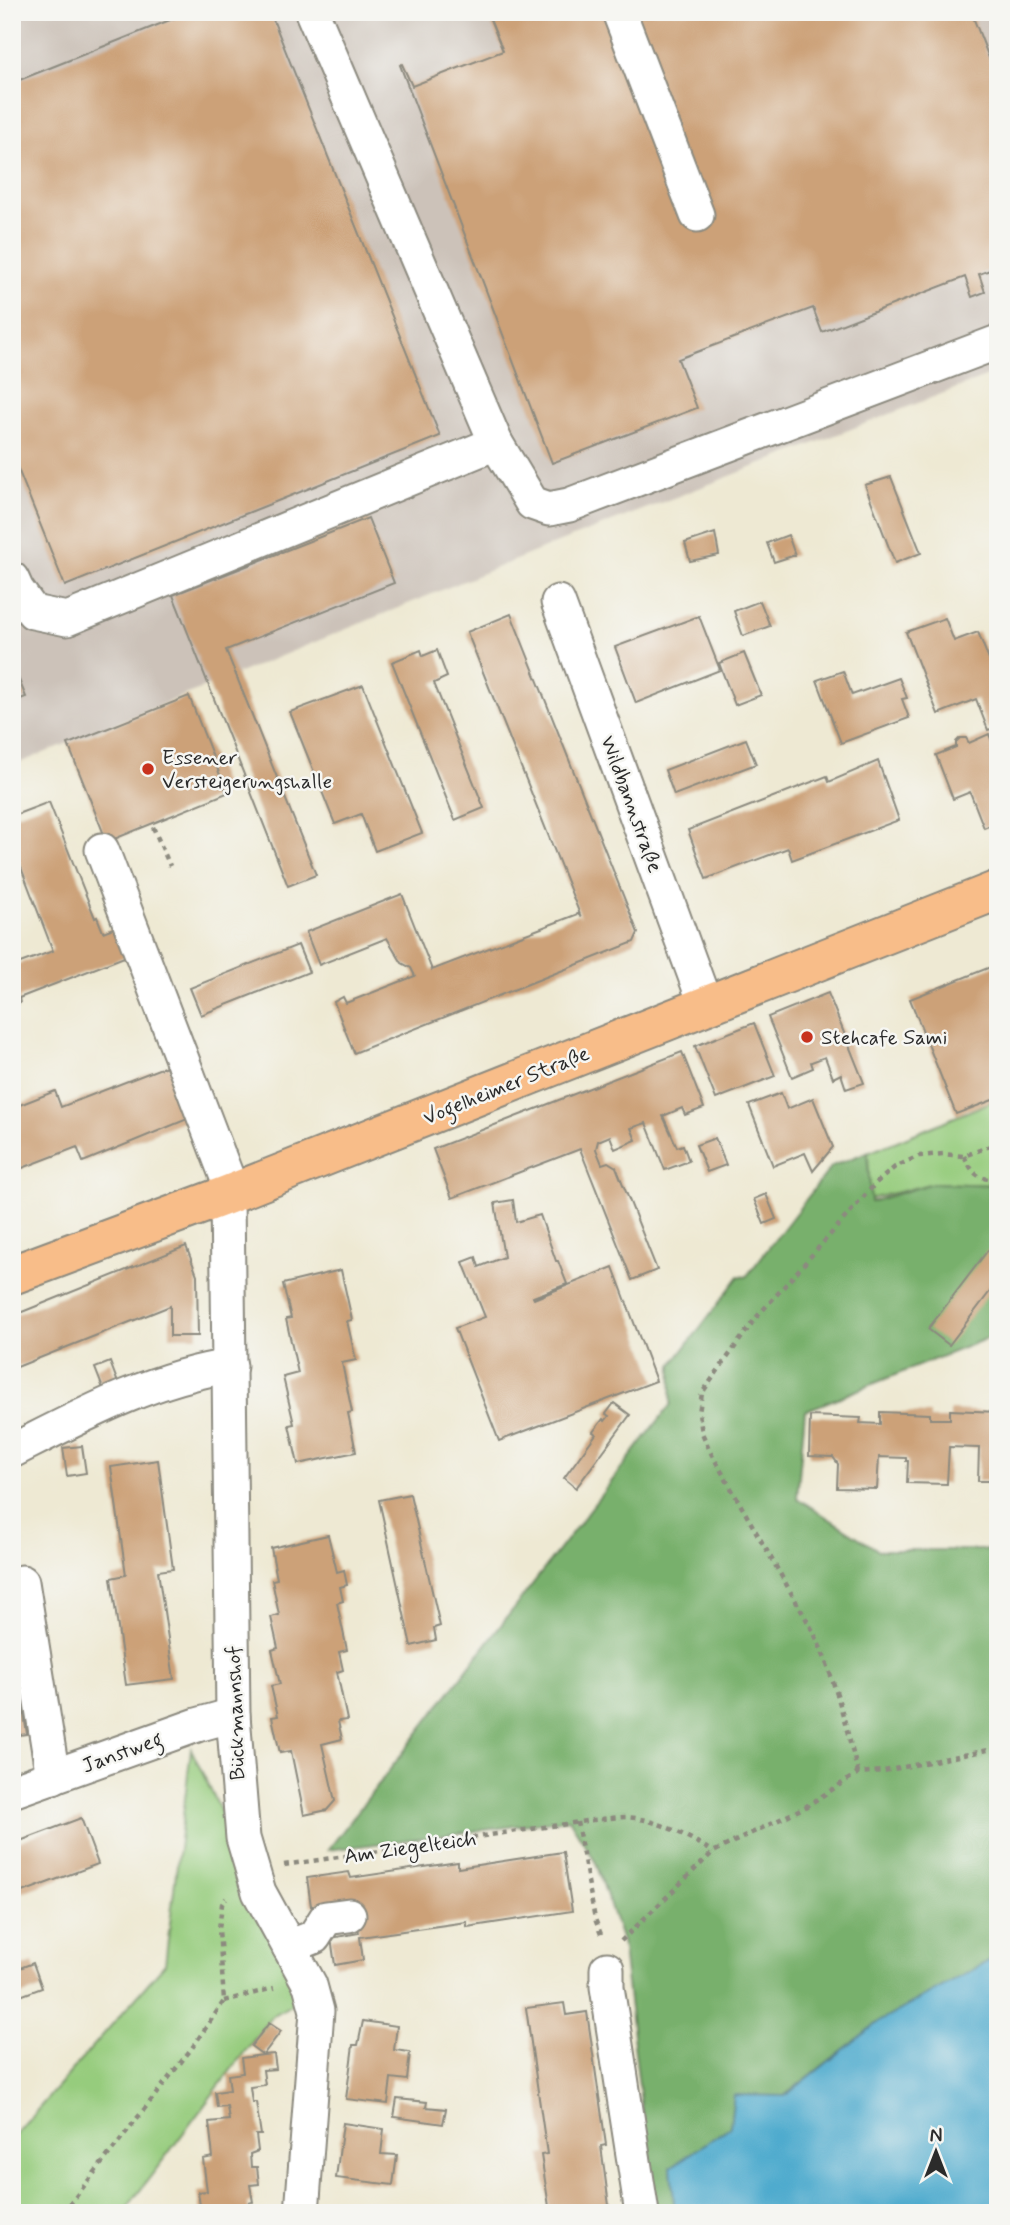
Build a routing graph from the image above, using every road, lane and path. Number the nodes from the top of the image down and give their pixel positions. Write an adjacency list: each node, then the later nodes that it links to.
1 (312, 12): 5 (street)
2 (619, 12): 3 (street)
3 (697, 215)
4 (998, 342): 5 (street)
5 (496, 443): 6 (street)
6 (12, 579)
7 (558, 602): 12 (street, Wildbannstraße)
8 (153, 827): 10 (path)
9 (102, 850): 16 (street, Bückmannshof)
10 (170, 866)
11 (998, 890): 12 (main road, Vogelheimer Straße)
12 (706, 1006): 16 (main road, Vogelheimer Straße)
13 (998, 1143): 14 (path)
14 (964, 1156): 15 (path); 23 (path)
15 (998, 1180)
16 (230, 1194): 17 (main road, Vogelheimer Straße); 18 (street, Bückmannshof)
17 (12, 1275)
18 (230, 1366): 19 (street); 21 (street, Bückmannshof)
19 (12, 1451)
20 (22, 1581): 24 (street)
21 (233, 1715): 24 (street, Janstweg); 28 (street, Bückmannshof)
22 (998, 1748): 23 (path)
23 (858, 1773): 27 (path)
24 (53, 1777): 25 (street, Janstweg)
25 (12, 1791)
26 (577, 1822): 27 (path, Am Ziegelteich); 28 (path, Am Ziegelteich); 31 (path)
27 (713, 1852): 31 (path)
28 (253, 1875): 30 (street, Bückmannshof); 32 (path)
29 (349, 1916): 30 (street)
30 (294, 1956): 32 (path); 34 (street, Bückmannshof)
31 (608, 1964): 35 (street)
32 (224, 2001): 33 (path)
33 (63, 2213)
34 (302, 2213)
35 (642, 2213)

